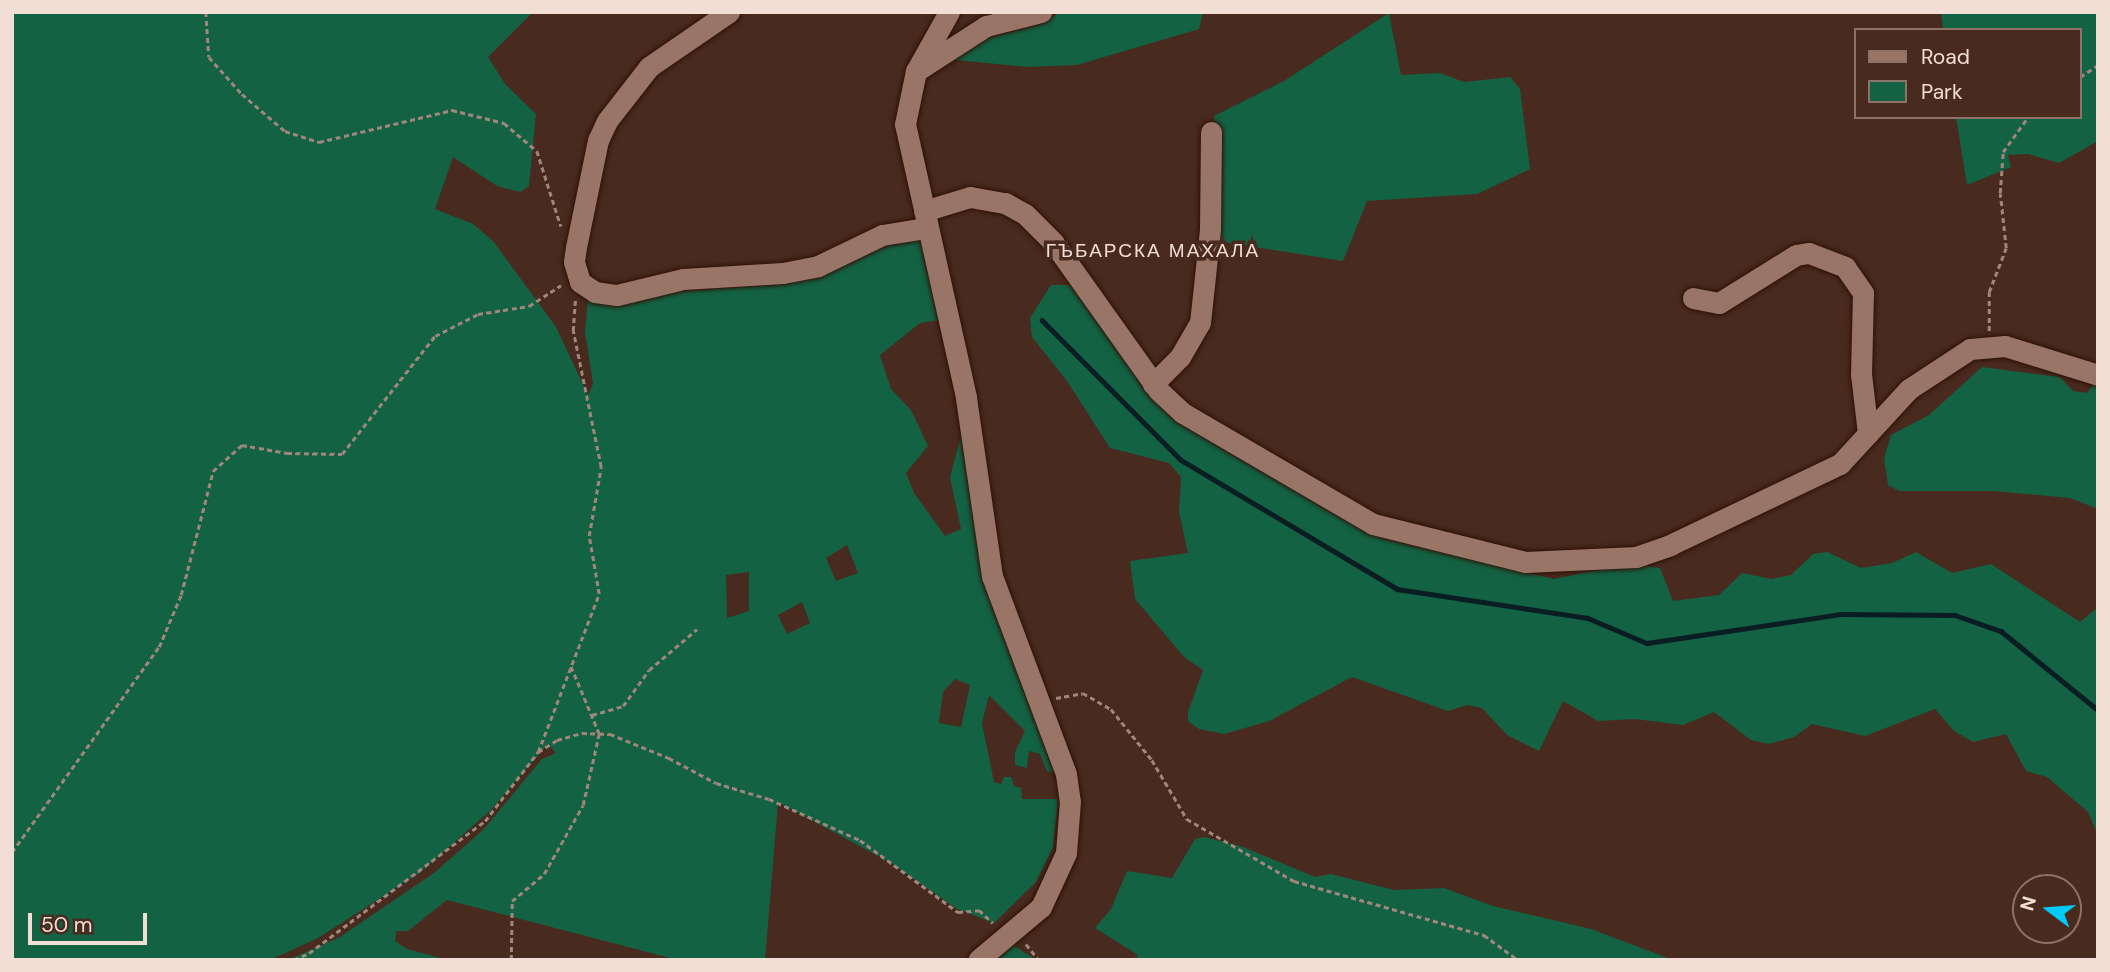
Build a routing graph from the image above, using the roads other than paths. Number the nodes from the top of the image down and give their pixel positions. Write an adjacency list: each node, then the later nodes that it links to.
1 (729, 12): 6 (street)
2 (949, 12): 4 (street)
3 (1041, 12): 4 (street)
4 (916, 71): 6 (street)
5 (1211, 132): 9 (street)
6 (925, 219): 9 (street); 11 (street)
7 (1693, 298): 10 (street)
8 (2098, 376): 10 (street)
9 (1153, 384): 10 (street)
10 (1868, 434)
11 (978, 960)

